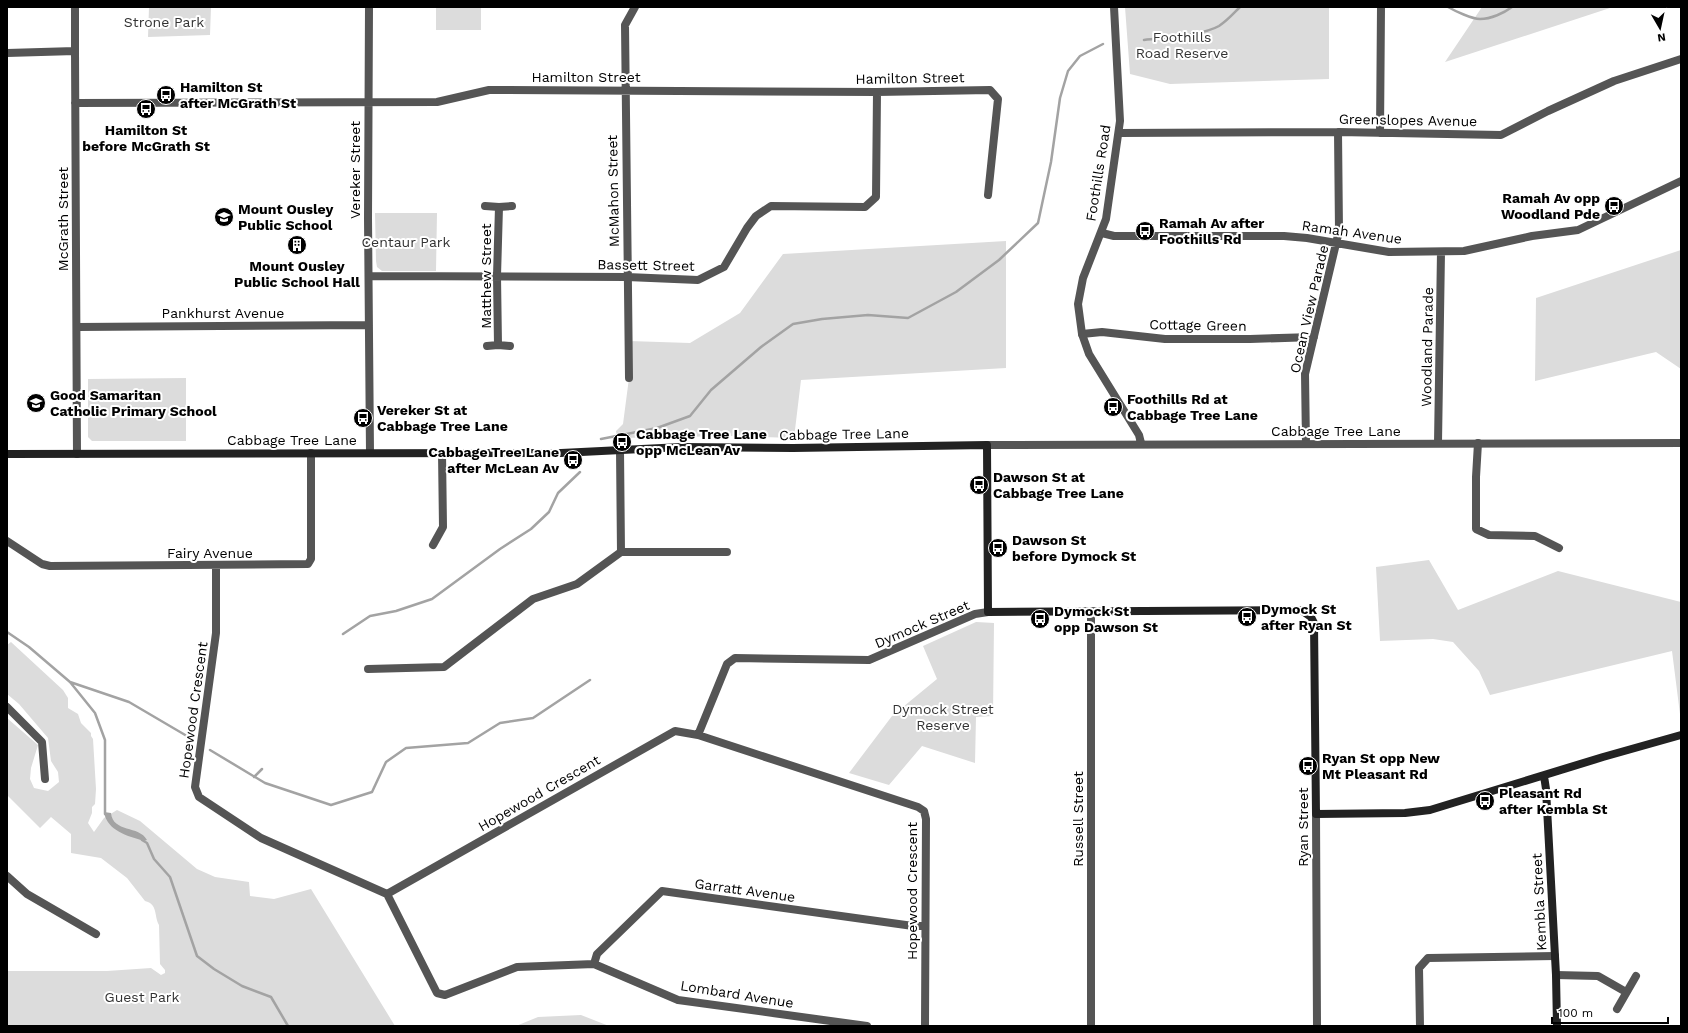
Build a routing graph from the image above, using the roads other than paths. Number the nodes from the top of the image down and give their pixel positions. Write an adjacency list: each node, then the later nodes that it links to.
1 (75, 7): 6 (street, McGrath Street)
2 (369, 7): 11 (street, Vereker Street)
3 (635, 7): 9 (street, McMahon Street)
4 (1114, 7): 14 (street, Foothills Road)
5 (1381, 7): 15 (street)
6 (75, 51): 7 (street); 12 (street, McGrath Street)
7 (7, 53)
8 (1681, 59): 15 (street, Greenslopes Avenue)
9 (625, 90): 10 (street, Hamilton Street); 11 (street, Hamilton Street); 26 (street, McMahon Street)
10 (877, 92): 17 (street, Hamilton Street); 26 (street, Bassett Street)
11 (369, 102): 12 (street, Hamilton Street); 24 (street, Vereker Street)
12 (75, 103): 28 (street, McGrath Street)
13 (1338, 132): 14 (street, Greenslopes Avenue); 15 (street, Greenslopes Avenue); 22 (street, Ocean View Parade)
14 (1119, 133): 21 (street, Foothills Road)
15 (1380, 133)
16 (1681, 181): 23 (street, Ramah Avenue)
17 (988, 195)
18 (485, 206): 20 (street, Matthew Street)
19 (512, 206): 20 (street, Matthew Street)
20 (499, 207): 25 (street, Matthew Street)
21 (1102, 233): 22 (street, Ramah Avenue); 29 (street, Foothills Road)
22 (1337, 244): 23 (street, Ramah Avenue); 30 (street, Ocean View Parade)
23 (1441, 252): 36 (street, Woodland Parade)
24 (369, 276): 25 (street, Bassett Street); 27 (street, Vereker Street)
25 (497, 276): 26 (street, Bassett Street); 31 (street, Matthew Street)
26 (627, 277): 34 (street, McMahon Street)
27 (369, 325): 28 (street, Pankhurst Avenue); 42 (street, Vereker Street)
28 (76, 327): 46 (street, McGrath Street)
29 (1082, 334): 30 (street, Cottage Green); 35 (street, Foothills Road)
30 (1314, 337): 39 (street, Ocean View Parade)
31 (498, 345): 32 (street, Matthew Street); 33 (street, Matthew Street)
32 (487, 346)
33 (510, 346)
34 (630, 378)
35 (1141, 443): 39 (street, Cabbage Tree Lane); 40 (street, Cabbage Tree Lane)
36 (1438, 443): 37 (street, Cabbage Tree Lane); 39 (street, Cabbage Tree Lane)
37 (1478, 443): 38 (street, Cabbage Tree Lane); 49 (street)
38 (1681, 443)
39 (1306, 444)
40 (987, 445): 41 (main road, Cabbage Tree Lane); 54 (main road)
41 (620, 450): 44 (main road, Cabbage Tree Lane); 50 (street)
42 (370, 452): 43 (main road, Cabbage Tree Lane); 44 (main road, Cabbage Tree Lane)
43 (311, 453): 46 (main road, Cabbage Tree Lane); 52 (street, Fairy Avenue)
44 (442, 453): 48 (street)
45 (7, 454): 46 (main road, Cabbage Tree Lane)
46 (76, 454)
47 (7, 541): 52 (street, Fairy Avenue)
48 (433, 545)
49 (1559, 548)
50 (621, 552): 51 (street); 56 (street)
51 (727, 552)
52 (216, 566): 64 (street, Hopewood Crescent)
53 (1301, 610): 55 (main road, Dymock Street); 62 (main road, Ryan Street)
54 (988, 612): 55 (main road, Dymock Street); 58 (street, Dymock Street)
55 (1091, 612): 75 (street, Russell Street)
56 (368, 669)
57 (7, 707): 61 (street)
58 (698, 735): 64 (street, Hopewood Crescent); 65 (street, Hopewood Crescent)
59 (1681, 735): 60 (main road)
60 (1544, 776): 62 (main road); 67 (main road, Kembla Street)
61 (45, 779)
62 (1316, 814): 76 (street, Ryan Street)
63 (7, 876): 66 (street)
64 (387, 894): 68 (street, Lombard Avenue)
65 (924, 926): 68 (street, Garratt Avenue); 74 (street, Hopewood Crescent)
66 (96, 934)
67 (1555, 956): 69 (main road, Kembla Street); 77 (street)
68 (594, 964): 73 (street, Lombard Avenue)
69 (1556, 974): 71 (street); 78 (main road, Kembla Street)
70 (1636, 976): 71 (street)
71 (1626, 992): 72 (street)
72 (1617, 1009)
73 (868, 1026)
74 (924, 1026)
75 (1091, 1026)
76 (1317, 1026)
77 (1420, 1026)
78 (1556, 1026)

